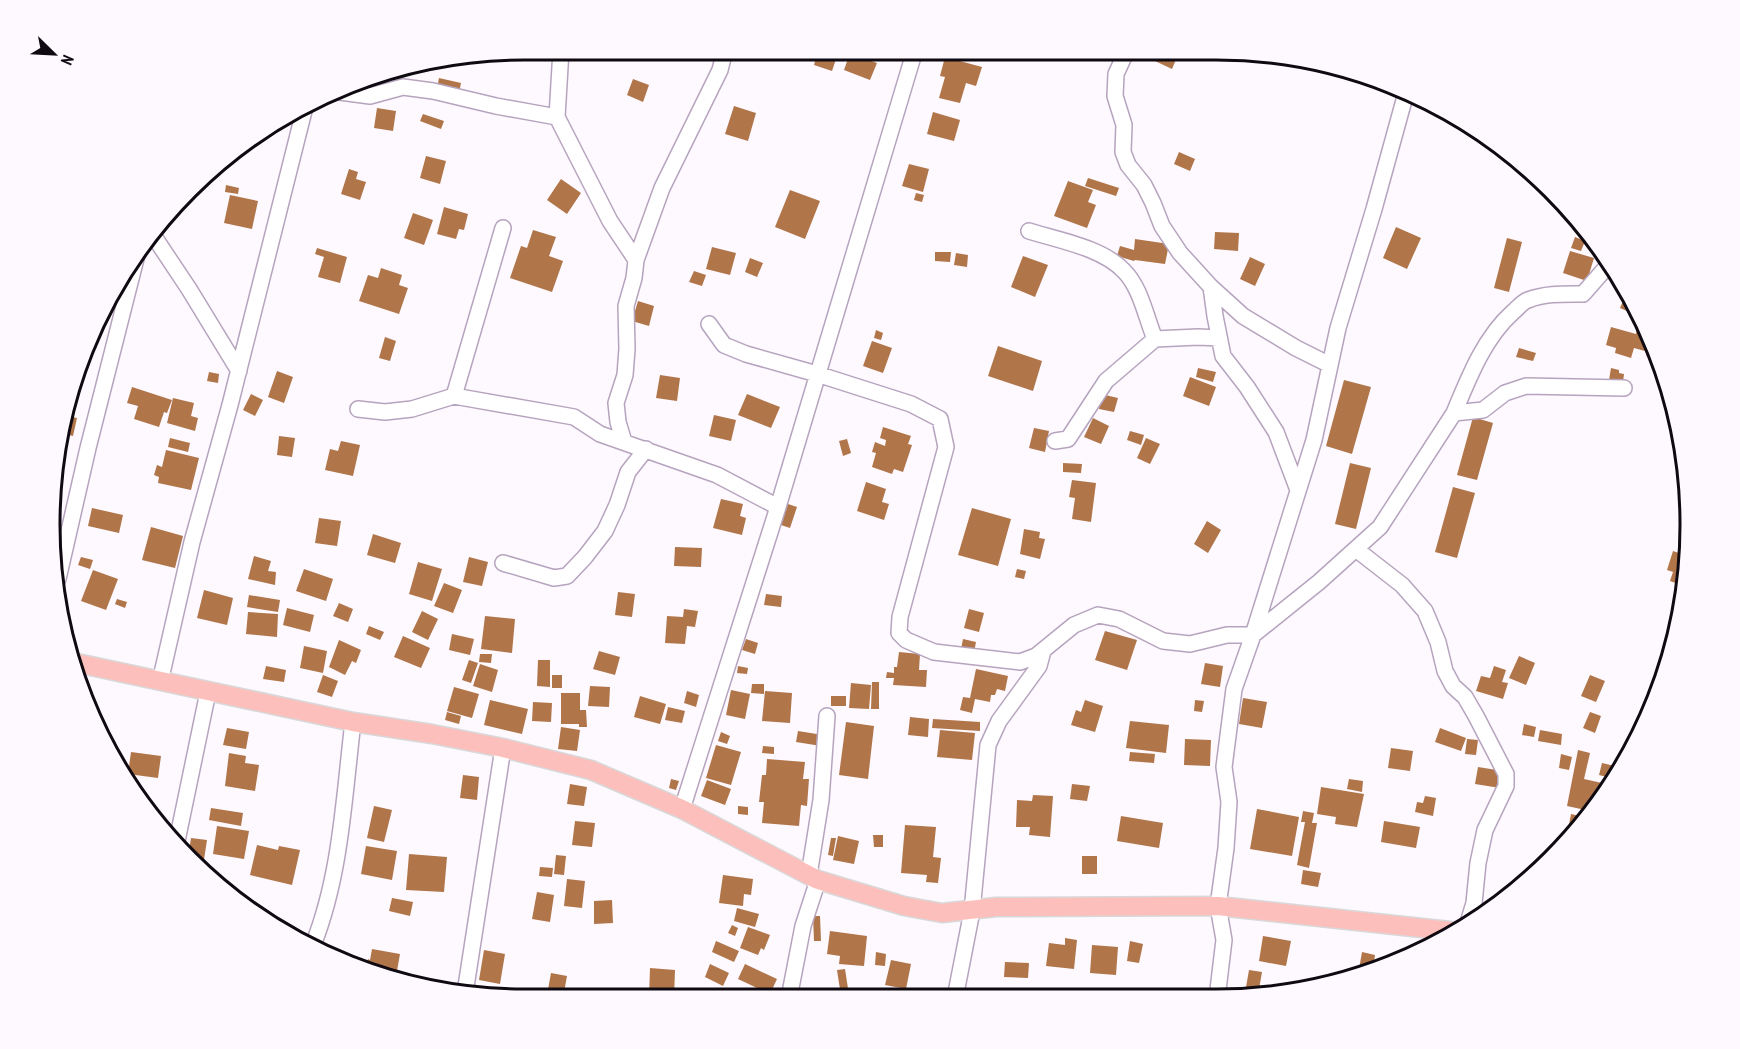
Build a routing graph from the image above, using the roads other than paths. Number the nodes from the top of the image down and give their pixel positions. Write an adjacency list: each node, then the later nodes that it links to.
1 (560, 60): 8 (street)
2 (722, 60): 12 (street)
3 (912, 60): 21 (street)
4 (1122, 60): 15 (street)
5 (351, 93): 8 (street)
6 (1404, 100): 19 (street)
7 (303, 116): 20 (street)
8 (557, 117): 12 (street)
9 (503, 228): 23 (street)
10 (1029, 231): 18 (street)
11 (157, 241): 20 (street)
12 (636, 260): 27 (street)
13 (1604, 270): 25 (street)
14 (131, 278): 32 (street)
15 (1211, 287): 17 (street); 19 (street)
16 (709, 324): 21 (street)
17 (1219, 338): 18 (street); 29 (street)
18 (1155, 339): 26 (street)
19 (1330, 365): 29 (street)
20 (239, 372): 37 (street)
21 (817, 374): 30 (street); 35 (street)
22 (1624, 388): 25 (street)
23 (453, 396): 24 (street); 27 (street)
24 (357, 410)
25 (1454, 412): 31 (street)
26 (1055, 441)
27 (624, 442): 28 (street)
28 (646, 449): 30 (street); 33 (street)
29 (1298, 490): 34 (street)
30 (778, 507): 42 (street)
31 (1357, 550): 34 (street); 47 (street)
32 (62, 563)
33 (503, 563)
34 (1253, 635): 35 (street); 45 (street)
35 (1042, 651): 46 (street)
36 (82, 664): 37 (main road)
37 (160, 682): 38 (main road)
38 (208, 692): 40 (main road); 43 (street)
39 (827, 716): 44 (street)
40 (353, 722): 41 (main road); 49 (street)
41 (502, 748): 42 (main road); 50 (street)
42 (682, 808): 44 (main road)
43 (178, 835)
44 (813, 877): 46 (main road); 51 (street)
45 (1218, 906): 46 (main road); 48 (main road); 53 (street)
46 (972, 911): 52 (street)
47 (1471, 913)
48 (1442, 930)
49 (315, 939)
50 (466, 985)
51 (791, 989)
52 (957, 989)
53 (1218, 989)

